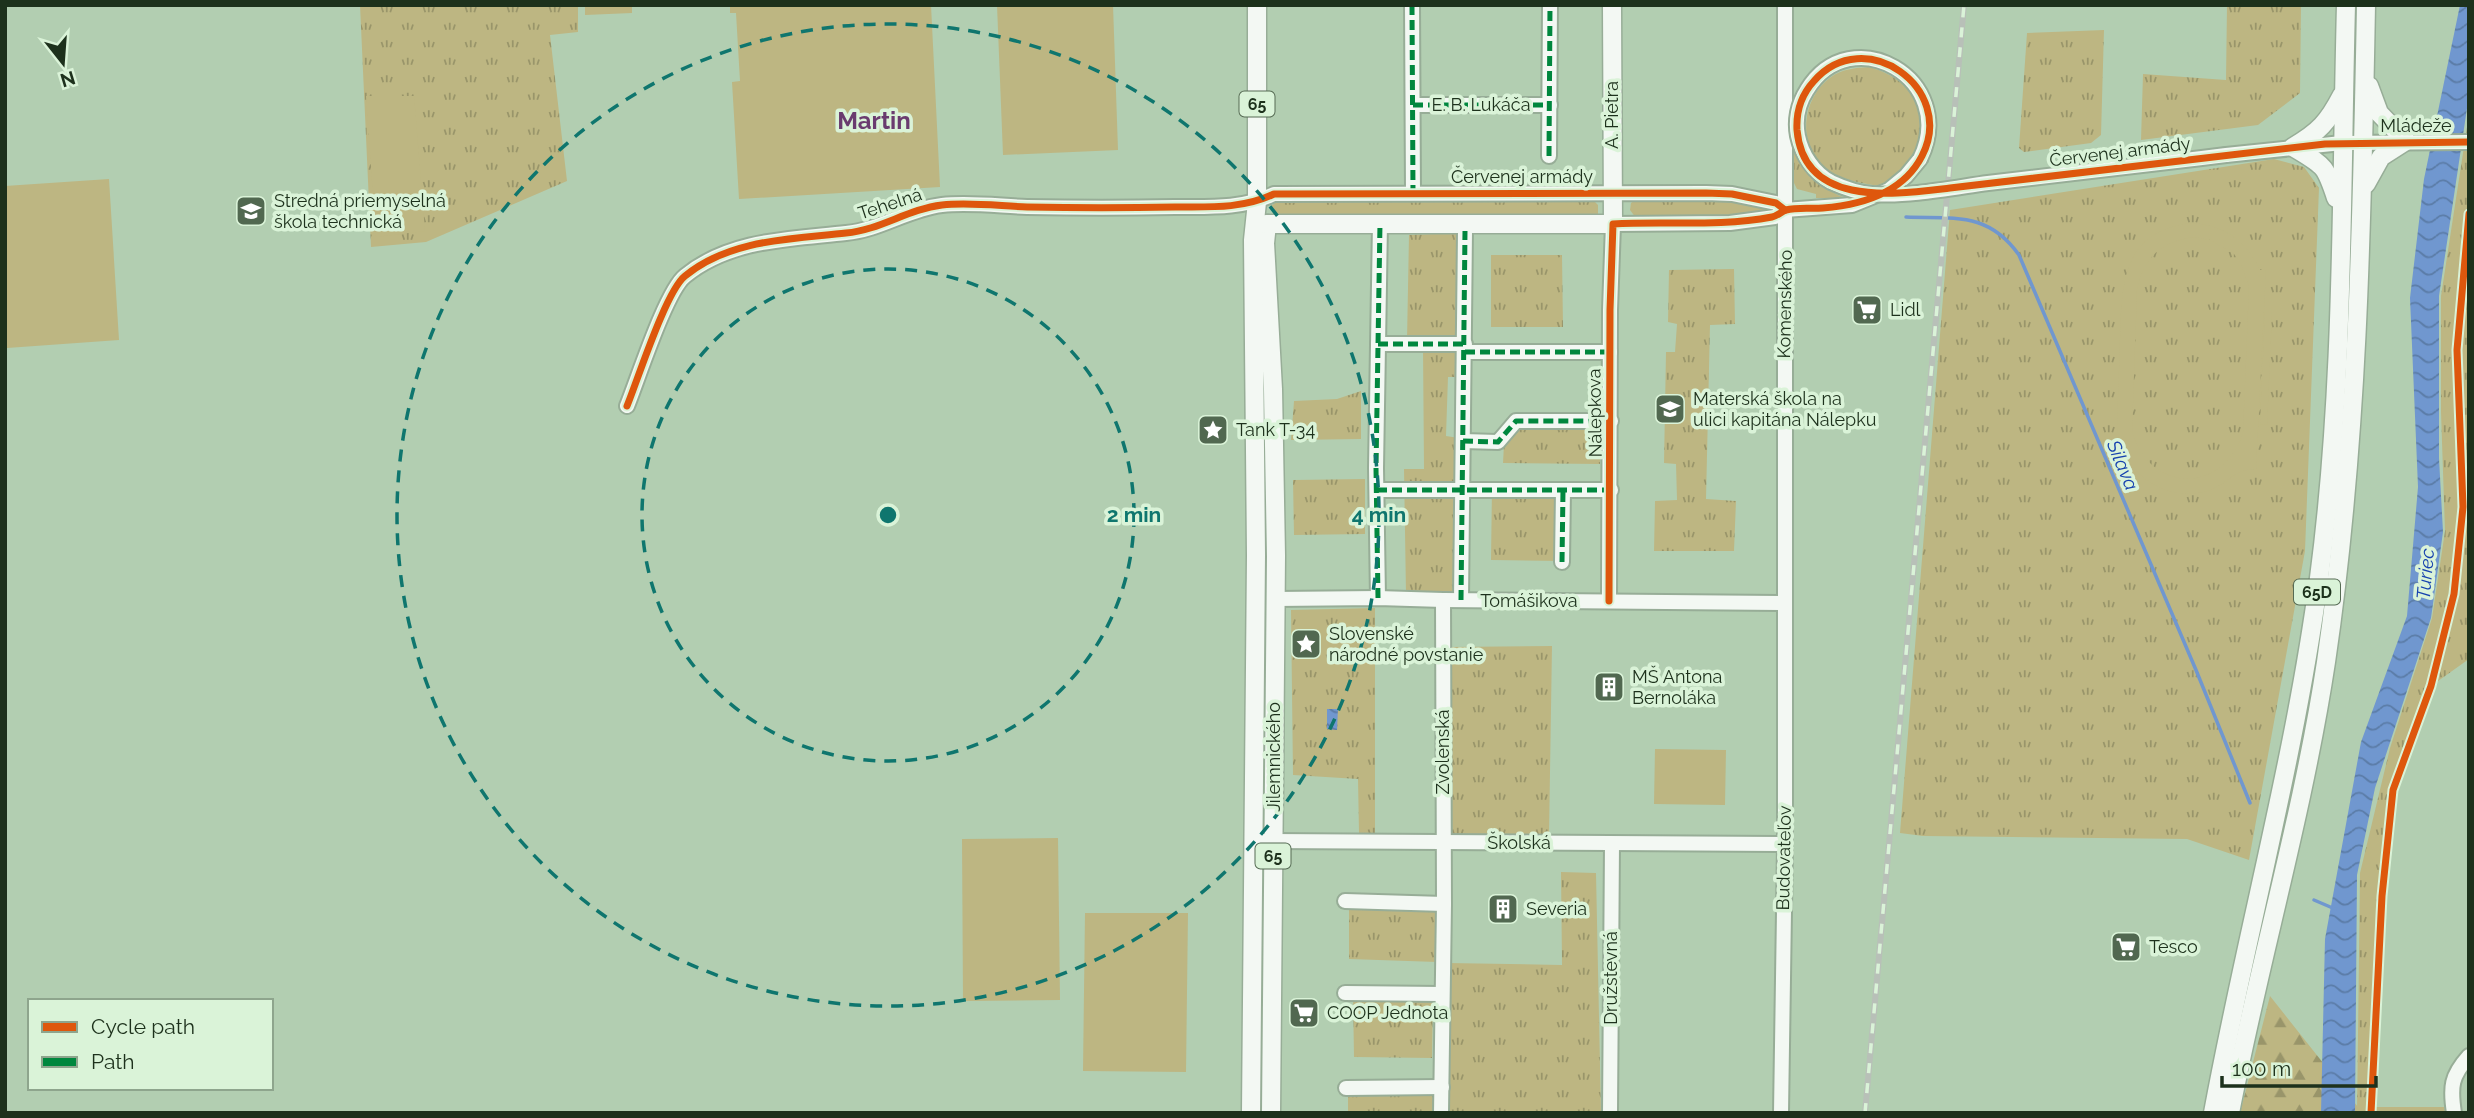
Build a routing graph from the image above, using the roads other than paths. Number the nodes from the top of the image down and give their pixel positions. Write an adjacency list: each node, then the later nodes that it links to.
1 (1257, 5): 21 (main road, 65)
2 (1412, 5): 10 (street, E. B. Lukáča)
3 (1550, 5): 11 (street, E. B. Lukáča)
4 (1612, 5): 18 (main road, A. Pietra)
5 (1785, 5): 23 (street, Komenského)
6 (2346, 5): 9 (main road, 65D)
7 (2366, 5): 8 (main road, 65D)
8 (2365, 73): 12 (main road); 13 (main road, 65D)
9 (2344, 92): 15 (main road, 65D); 16 (main road)
10 (1413, 106): 11 (street, E. B. Lukáča); 20 (street, E. B. Lukáča)
11 (1549, 106): 17 (street, E. B. Lukáča)
12 (2412, 141): 13 (street, Mládeže); 14 (street, Mládeže); 19 (main road)
13 (2364, 142): 15 (street, Červenej armády); 19 (main road, 65D)
14 (2469, 142)
15 (2342, 143): 16 (street, Červenej armády); 22 (main road, 65D)
16 (2293, 147): 22 (main road); 23 (street, Červenej armády, bridge)
17 (1549, 156)
18 (1612, 192): 20 (street, Červenej armády); 23 (street, Červenej armády); 27 (main road, A. Pietra)
19 (2362, 192): 65 (main road, 65D)
20 (1413, 193): 21 (street, Červenej armády)
21 (1257, 202): 26 (main road); 31 (street, Tehelná); 38 (main road, Jilemnického / 65)
22 (2341, 206): 64 (main road, 65D)
23 (1785, 210): 27 (street, Červenej armády); 46 (street, Komenského)
24 (1380, 223): 25 (main road, Červenej armády); 26 (main road, Červenej armády); 28 (street)
25 (1462, 223): 27 (main road, Červenej armády); 29 (street)
26 (1267, 224): 39 (main road, Jilemnického / 65)
27 (1612, 224): 30 (street, Nálepkova)
28 (1378, 344): 29 (street); 34 (street)
29 (1465, 348): 30 (street); 33 (street)
30 (1609, 352): 32 (street, Nálepkova)
31 (627, 406)
32 (1611, 421): 33 (street); 36 (street, Nálepkova)
33 (1463, 441): 37 (street)
34 (1377, 490): 37 (street); 41 (street)
35 (1563, 490): 36 (street); 37 (street); 40 (street)
36 (1611, 490): 45 (street, Nálepkova)
37 (1462, 491): 44 (street)
38 (1255, 528): 39 (street); 47 (main road, Jilemnického / 65)
39 (1276, 528): 42 (main road, Jilemnického / 65)
40 (1562, 562)
41 (1378, 598): 42 (street, Tomášikova); 43 (street, Tomášikova)
42 (1275, 599): 48 (main road, Jilemnického / 65)
43 (1443, 600): 44 (street, Tomášikova); 49 (street, Zvolenská)
44 (1461, 600): 45 (street, Tomášikova)
45 (1609, 601): 46 (street, Tomášikova)
46 (1784, 603): 51 (street, Budovateľov)
47 (1253, 841): 48 (street, Školská); 59 (main road, Jilemnického / 65)
48 (1273, 841): 49 (street, Školská); 60 (main road, Jilemnického / 65)
49 (1444, 843): 50 (street, Školská); 53 (street, Zvolenská)
50 (1612, 844): 51 (street, Školská); 62 (street, Družstevná)
51 (1785, 845): 63 (street, Budovateľov)
52 (1345, 901): 53 (street)
53 (1444, 904): 55 (street, Zvolenská)
54 (1345, 993): 55 (street)
55 (1441, 994): 57 (street, Zvolenská)
56 (2469, 1056): 66 (street)
57 (1442, 1087): 58 (street); 61 (street, Zvolenská)
58 (1346, 1088)
59 (1251, 1113)
60 (1271, 1113)
61 (1441, 1113)
62 (1610, 1113)
63 (1781, 1113)
64 (2213, 1113)
65 (2230, 1113)
66 (2454, 1113)

